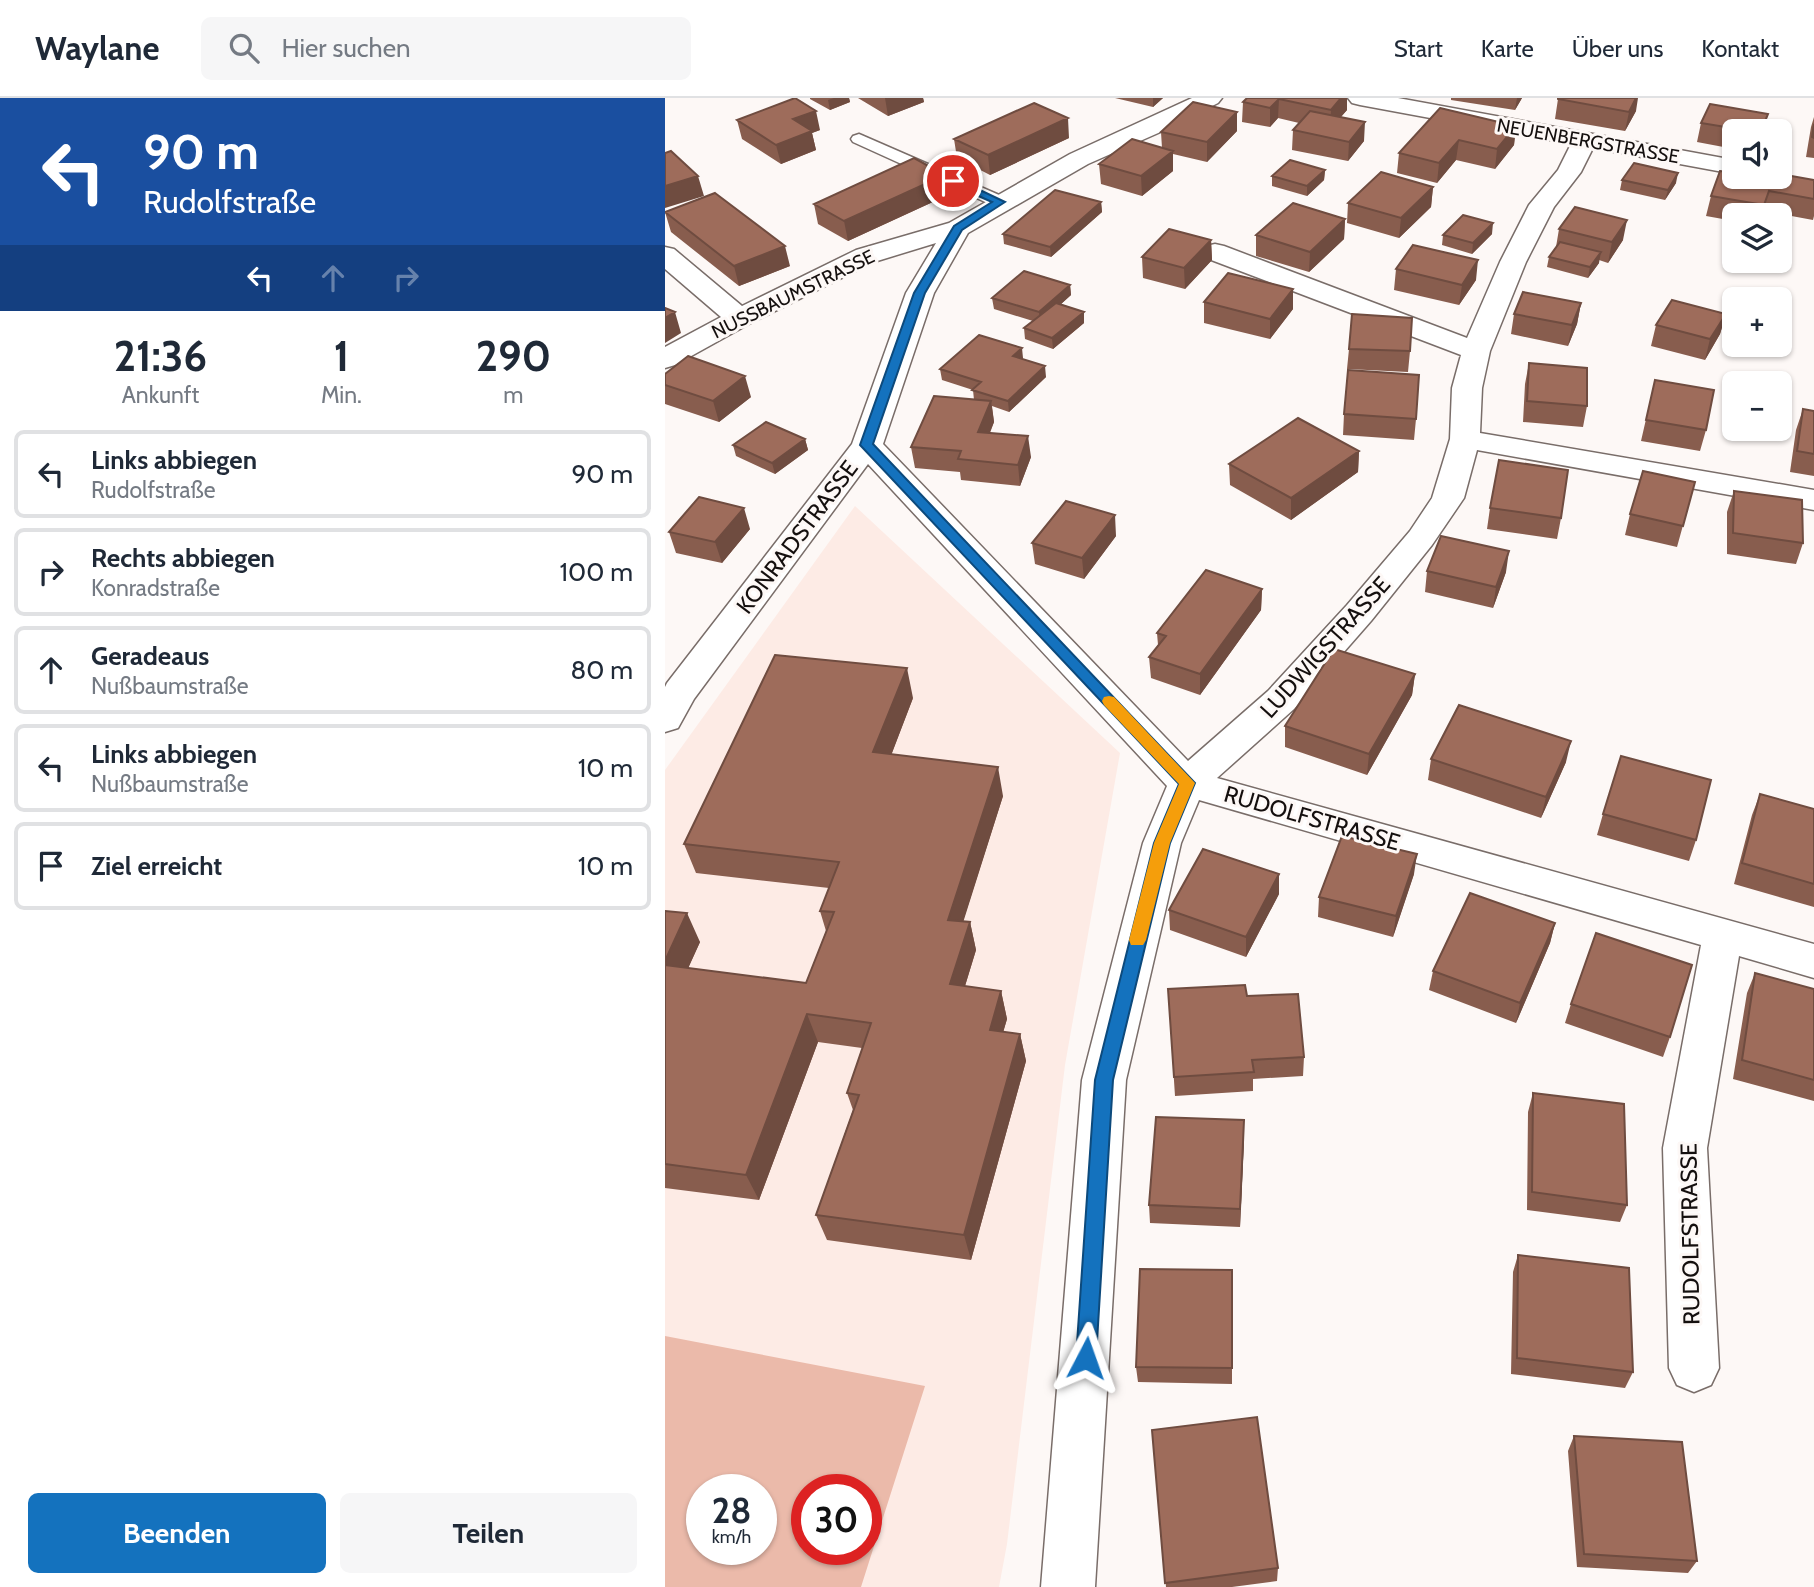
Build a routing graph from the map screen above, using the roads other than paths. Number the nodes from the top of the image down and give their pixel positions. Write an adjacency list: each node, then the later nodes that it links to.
1 (1210, 98): 7 (street, NUSSBAUMSTRASSE)
2 (1360, 98): 3 (street, NEUENBERGSTRASSE)
3 (1414, 103): 5 (street, NEUENBERGSTRASSE)
4 (859, 139): 7 (lane)
5 (1584, 141): 6 (street, NEUENBERGSTRASSE); 12 (street, LUDWIGSTRASSE)
6 (1722, 165)
7 (1000, 202): 8 (street, NUSSBAUMSTRASSE)
8 (958, 228): 11 (street, NUSSBAUMSTRASSE); 15 (street, KONRADSTRASSE)
9 (1215, 252): 12 (street)
10 (665, 255): 11 (street)
11 (739, 318): 13 (street, NUSSBAUMSTRASSE)
12 (1476, 351): 14 (street, LUDWIGSTRASSE)
13 (665, 359)
14 (1465, 439): 16 (street); 18 (street, LUDWIGSTRASSE)
15 (867, 445): 17 (street, KONRADSTRASSE); 18 (street)
16 (1814, 500)
17 (665, 719)
18 (1187, 783): 19 (street, RUDOLFSTRASSE); 22 (street, LUDWIGSTRASSE)
19 (1723, 934): 20 (street, RUDOLFSTRASSE); 21 (street, RUDOLFSTRASSE)
20 (1814, 961)
21 (1694, 1368)
22 (1068, 1587)

